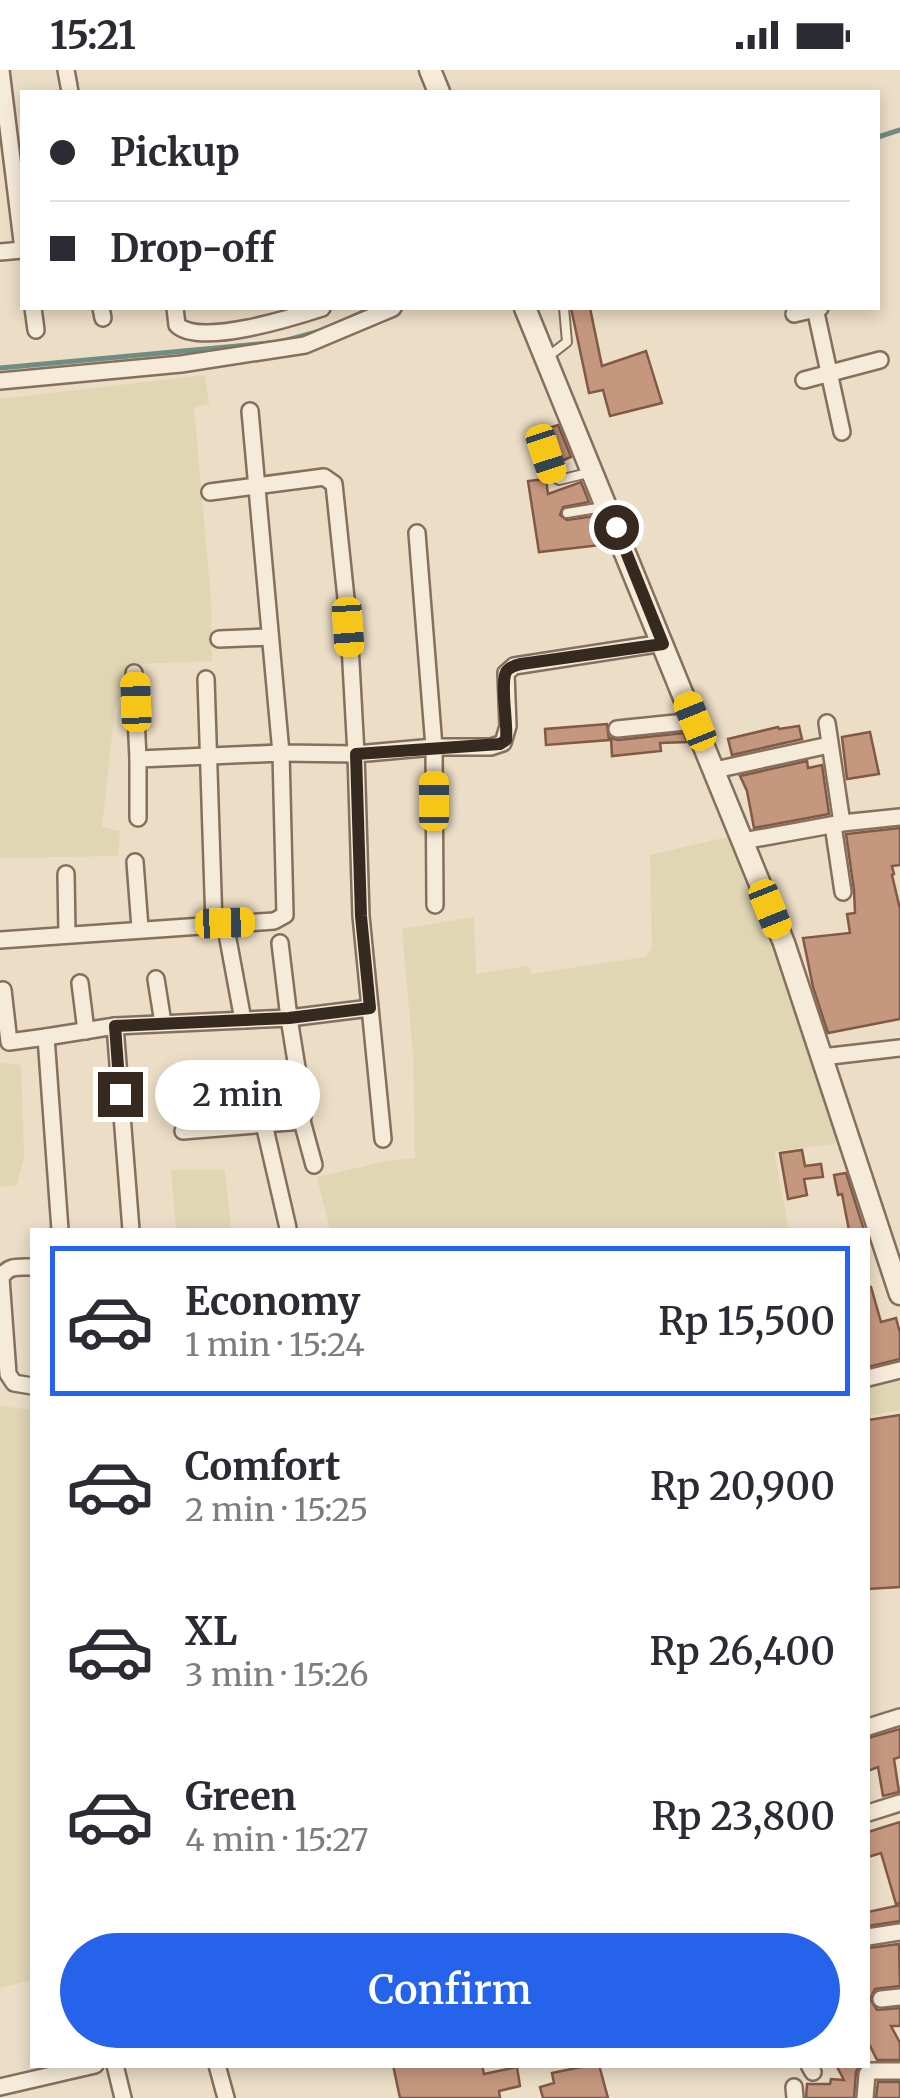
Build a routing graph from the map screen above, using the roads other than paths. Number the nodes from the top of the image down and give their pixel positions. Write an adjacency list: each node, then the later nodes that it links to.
1 (2, 70): 2 (street)
2 (20, 223)
3 (33, 310): 12 (street)
4 (175, 310): 5 (street)
5 (315, 310)
6 (388, 310): 17 (street)
7 (526, 310): 13 (street)
8 (564, 310): 13 (lane)
9 (809, 310): 11 (street)
10 (817, 310): 15 (street)
11 (794, 314)
12 (36, 330)
13 (546, 358): 21 (street)
14 (880, 360): 15 (street)
15 (830, 373): 16 (street); 19 (street)
16 (804, 380)
17 (0, 381)
18 (250, 411): 22 (street)
19 (842, 432)
20 (546, 454): 21 (lane)
21 (593, 471): 24 (street)
22 (258, 488): 23 (street); 27 (street); 38 (street)
23 (210, 492)
24 (607, 506): 25 (lane); 29 (street)
25 (567, 513)
26 (417, 534): 36 (street)
27 (270, 637): 28 (street); 37 (street)
28 (218, 639)
29 (663, 644): 32 (street); 36 (street)
30 (134, 673): 40 (street)
31 (206, 679): 39 (street)
32 (695, 721): 34 (street); 41 (street)
33 (827, 722): 35 (street)
34 (617, 728)
35 (829, 746): 41 (street); 44 (street)
36 (434, 747): 38 (street); 49 (street)
37 (281, 753): 38 (street); 39 (street); 50 (street)
38 (356, 754): 58 (street)
39 (208, 756): 40 (street); 50 (street)
40 (138, 759): 43 (street)
41 (715, 770): 45 (street)
42 (900, 817): 44 (street)
43 (138, 818)
44 (837, 824): 45 (street); 48 (street)
45 (743, 840): 66 (street)
46 (136, 862): 51 (street)
47 (66, 874): 52 (street)
48 (843, 892)
49 (435, 905)
50 (220, 923): 51 (street); 60 (street)
51 (140, 928): 52 (street)
52 (68, 934): 53 (street)
53 (0, 940)
54 (280, 943): 59 (street)
55 (156, 979): 61 (street)
56 (80, 982): 63 (street)
57 (3, 990): 64 (street)
58 (370, 1008): 59 (street); 70 (street)
59 (289, 1018): 60 (street); 67 (street)
60 (243, 1020): 61 (street)
61 (163, 1023): 62 (street)
62 (115, 1026): 63 (street); 73 (street)
63 (86, 1031): 64 (street)
64 (46, 1036): 72 (street)
65 (900, 1048): 66 (street)
66 (822, 1057): 78 (street)
67 (302, 1121): 68 (street); 71 (street)
68 (264, 1124): 69 (street); 74 (street)
69 (183, 1131)
70 (383, 1139)
71 (314, 1165)
72 (60, 1228)
73 (131, 1228)
74 (288, 1228)
75 (0, 1265): 77 (street)
76 (30, 1267): 77 (street)
77 (1, 1278): 79 (street)
78 (900, 1294)
79 (2, 1321): 82 (street)
80 (900, 1370): 81 (street)
81 (870, 1378)
82 (30, 1386)
83 (900, 1717): 84 (street)
84 (870, 1726)
85 (900, 1803): 86 (street)
86 (870, 1811)
87 (900, 1932): 88 (street)
88 (870, 1938)
89 (900, 1997): 90 (street)
90 (880, 1999)
91 (870, 2058): 95 (street)
92 (81, 2068): 97 (street)
93 (115, 2068): 98 (street)
94 (218, 2068): 99 (street)
95 (874, 2070): 96 (street); 100 (street)
96 (900, 2071)
97 (0, 2087)
98 (123, 2098)
99 (226, 2098)
100 (865, 2098)

